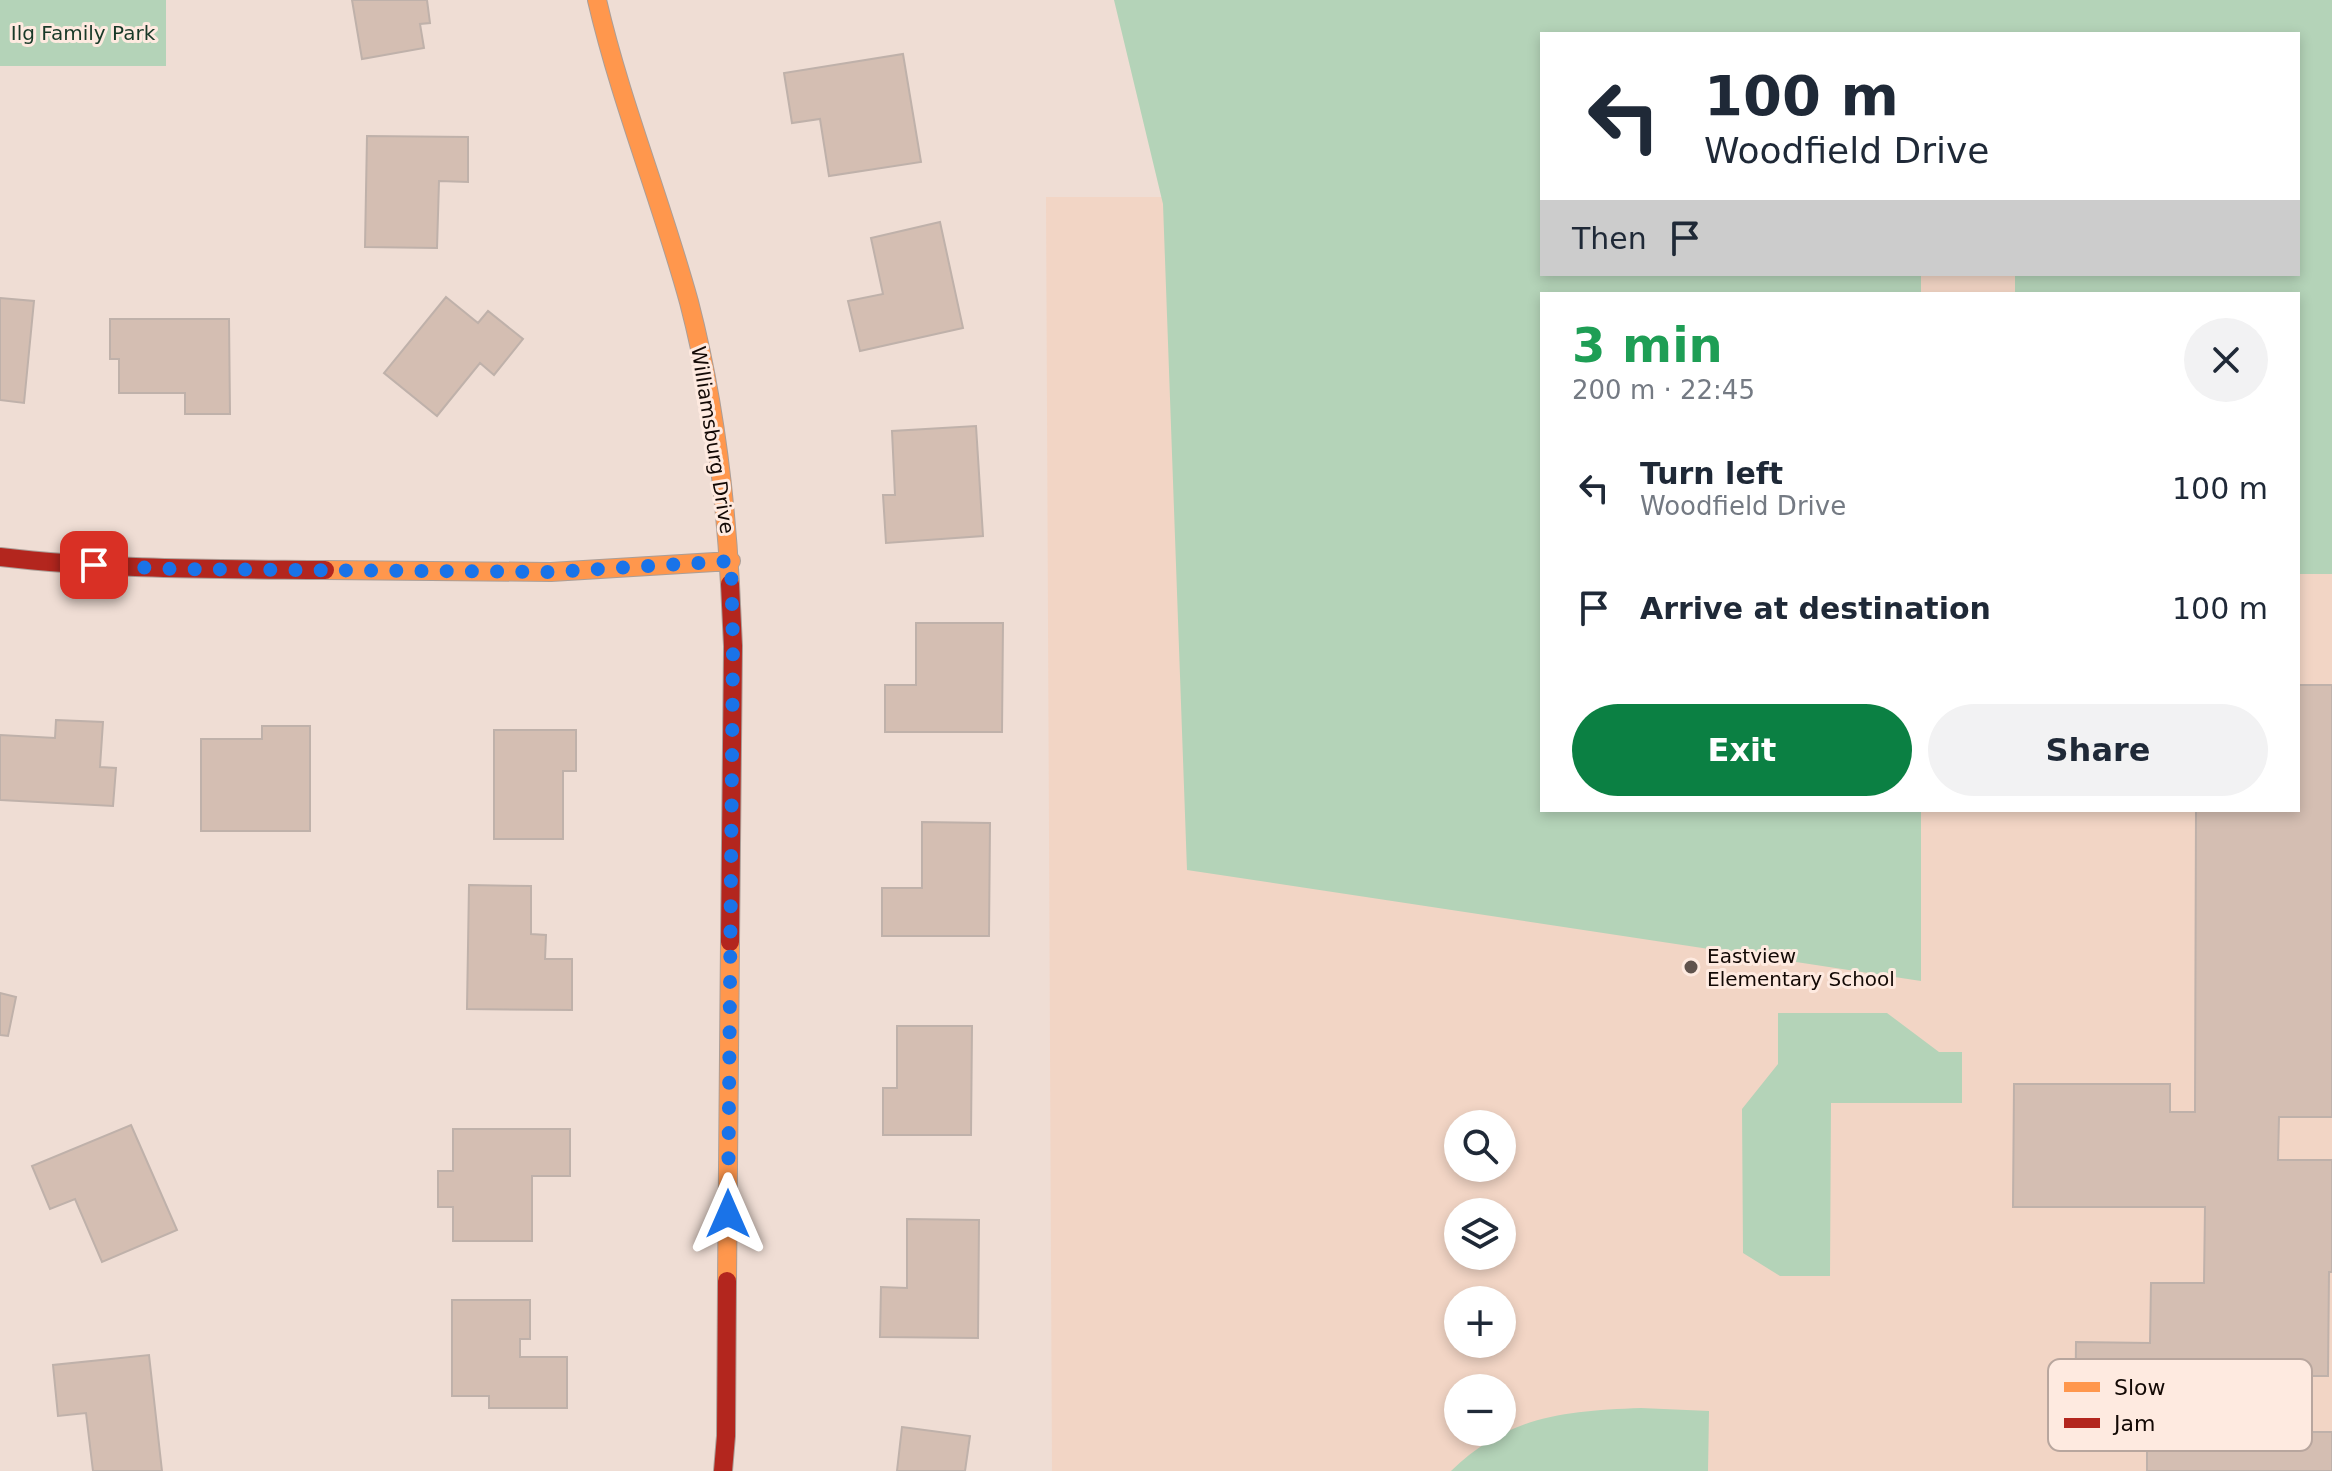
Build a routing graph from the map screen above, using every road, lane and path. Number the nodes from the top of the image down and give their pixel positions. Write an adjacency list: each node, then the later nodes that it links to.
1 (597, 0): 3 (street, Williamsburg Drive)
2 (0, 557): 3 (street)
3 (731, 561): 4 (street, Williamsburg Drive)
4 (723, 1471)

